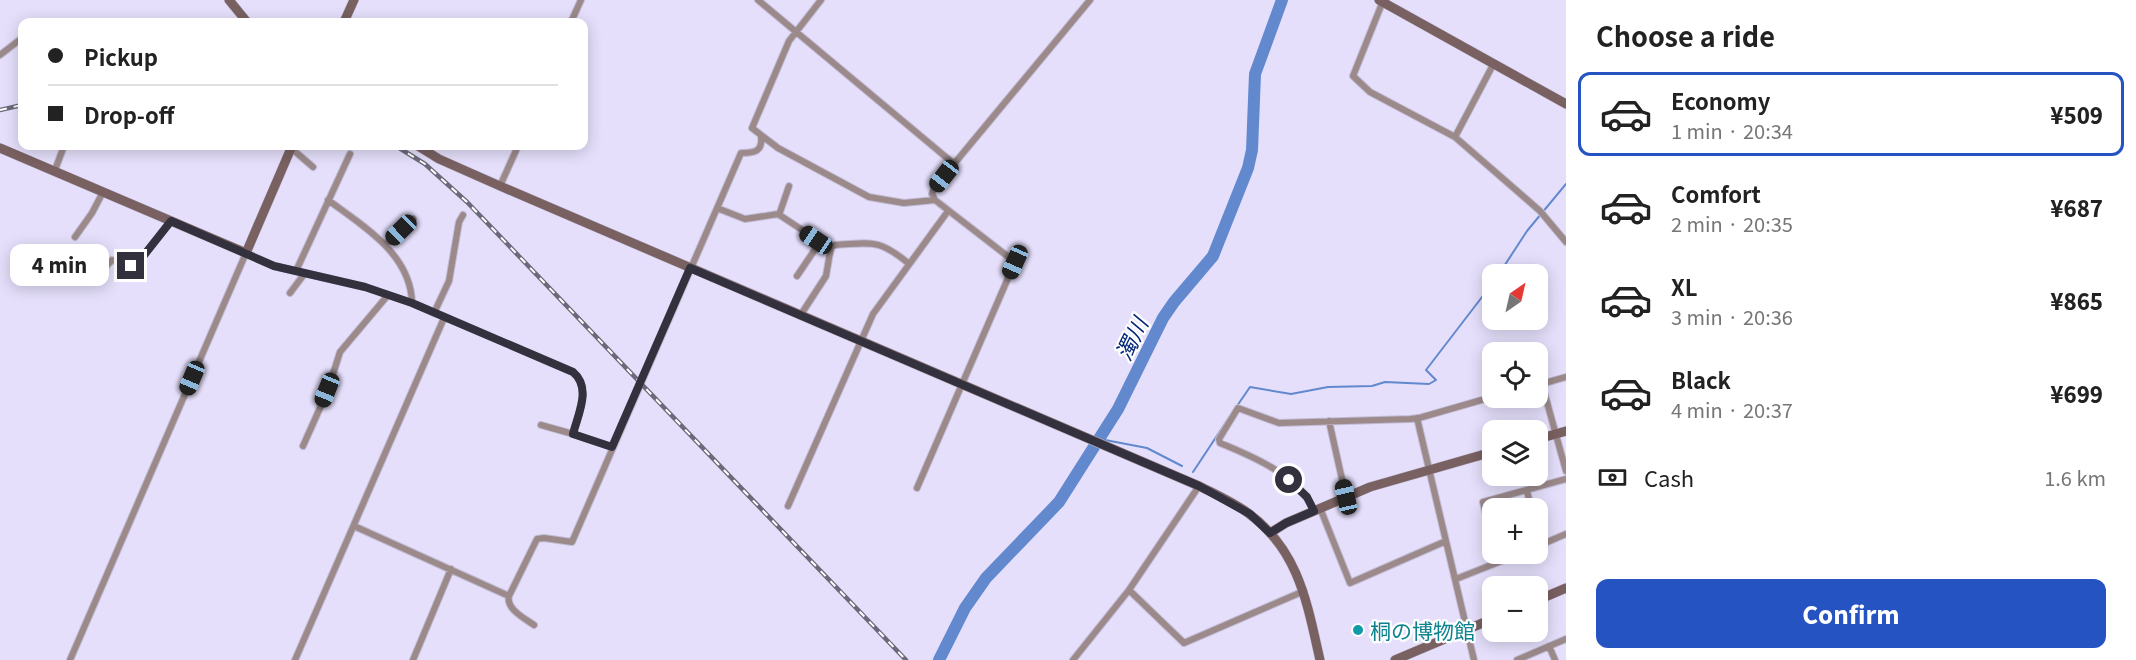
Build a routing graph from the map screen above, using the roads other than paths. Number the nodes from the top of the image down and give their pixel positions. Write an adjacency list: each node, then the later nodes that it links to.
1 (229, 0): 8 (street)
2 (354, 0): 9 (street)
3 (581, 0): 10 (street)
4 (758, 0): 11 (street)
5 (821, 0): 11 (street)
6 (1090, 0): 25 (street)
7 (1387, 2): 14 (street); 17 (street)
8 (243, 18)
9 (346, 18)
10 (574, 18)
11 (795, 31): 16 (street); 25 (street)
12 (18, 41): 13 (street)
13 (0, 55)
14 (1494, 63): 15 (street); 17 (street)
15 (1566, 104)
16 (761, 136): 32 (street); 33 (street)
17 (1455, 136): 41 (street)
18 (0, 148): 27 (street)
19 (62, 150): 27 (street)
20 (291, 150): 44 (street)
21 (295, 150): 26 (street)
22 (424, 150): 28 (street)
23 (516, 150): 28 (street)
24 (350, 154): 31 (street)
25 (953, 163): 32 (street)
26 (313, 167)
27 (55, 170): 30 (street)
28 (500, 186): 46 (street)
29 (789, 186): 36 (street)
30 (104, 192): 38 (street); 39 (street)
31 (328, 200): 42 (street); 47 (street)
32 (935, 200): 34 (street)
33 (717, 208): 36 (street); 46 (street)
34 (948, 212): 45 (street); 60 (street)
35 (463, 215): 54 (street)
36 (779, 215): 40 (street)
37 (413, 219): 42 (street)
38 (171, 221): 44 (street); 49 (street)
39 (75, 237)
40 (820, 242): 43 (street); 50 (street)
41 (1566, 242)
42 (386, 244): 53 (street)
43 (831, 247): 45 (street); 55 (street)
44 (246, 253): 47 (street); 103 (street)
45 (908, 263): 57 (street)
46 (690, 268): 55 (street); 71 (street)
47 (296, 271): 48 (street)
48 (305, 273): 51 (street); 52 (street)
49 (99, 274)
50 (797, 276)
51 (290, 293)
52 (388, 295): 53 (street); 70 (street)
53 (412, 303): 54 (street)
54 (434, 313): 56 (street)
55 (800, 316): 57 (street)
56 (444, 318): 67 (street); 84 (street)
57 (861, 342): 60 (street); 82 (street)
58 (1566, 377): 59 (street)
59 (1548, 382)
60 (961, 385): 76 (street); 77 (street)
61 (1482, 400): 63 (street)
62 (1547, 408): 68 (street)
63 (1417, 418): 64 (street); 73 (street)
64 (1329, 421): 79 (street); 83 (street)
65 (541, 425): 67 (street)
66 (1566, 431): 68 (street)
67 (573, 434): 71 (street)
68 (1555, 434): 69 (street); 74 (street)
69 (1548, 436)
70 (303, 446)
71 (612, 447): 95 (street)
72 (1482, 455): 73 (street)
73 (1429, 470): 79 (street); 88 (street)
74 (1566, 471)
75 (1566, 479): 78 (street)
76 (1199, 486): 85 (street); 93 (street)
77 (917, 488)
78 (1527, 491): 80 (street); 81 (street)
79 (1346, 497): 83 (street)
80 (1499, 498)
81 (1529, 498)
82 (788, 506)
83 (1317, 510): 85 (street); 88 (street)
84 (354, 526): 90 (street); 104 (street)
85 (1270, 533): 94 (street)
86 (1566, 534): 87 (street)
87 (1548, 540)
88 (1446, 541): 91 (street)
89 (1492, 564): 91 (street)
90 (451, 569): 95 (street); 105 (street)
91 (1456, 579): 99 (street)
92 (1566, 588): 96 (street)
93 (1129, 590): 94 (street); 102 (street)
94 (1304, 591): 106 (street)
95 (509, 596): 98 (street)
96 (1548, 596)
97 (1482, 623): 99 (street)
98 (534, 625)
99 (1467, 630): 107 (street); 108 (street)
100 (1566, 639): 101 (street)
101 (1549, 646): 109 (street); 110 (street)
102 (1076, 659)
103 (70, 660)
104 (295, 660)
105 (412, 660)
106 (1320, 660)
107 (1395, 660)
108 (1474, 660)
109 (1517, 660)
110 (1555, 660)

